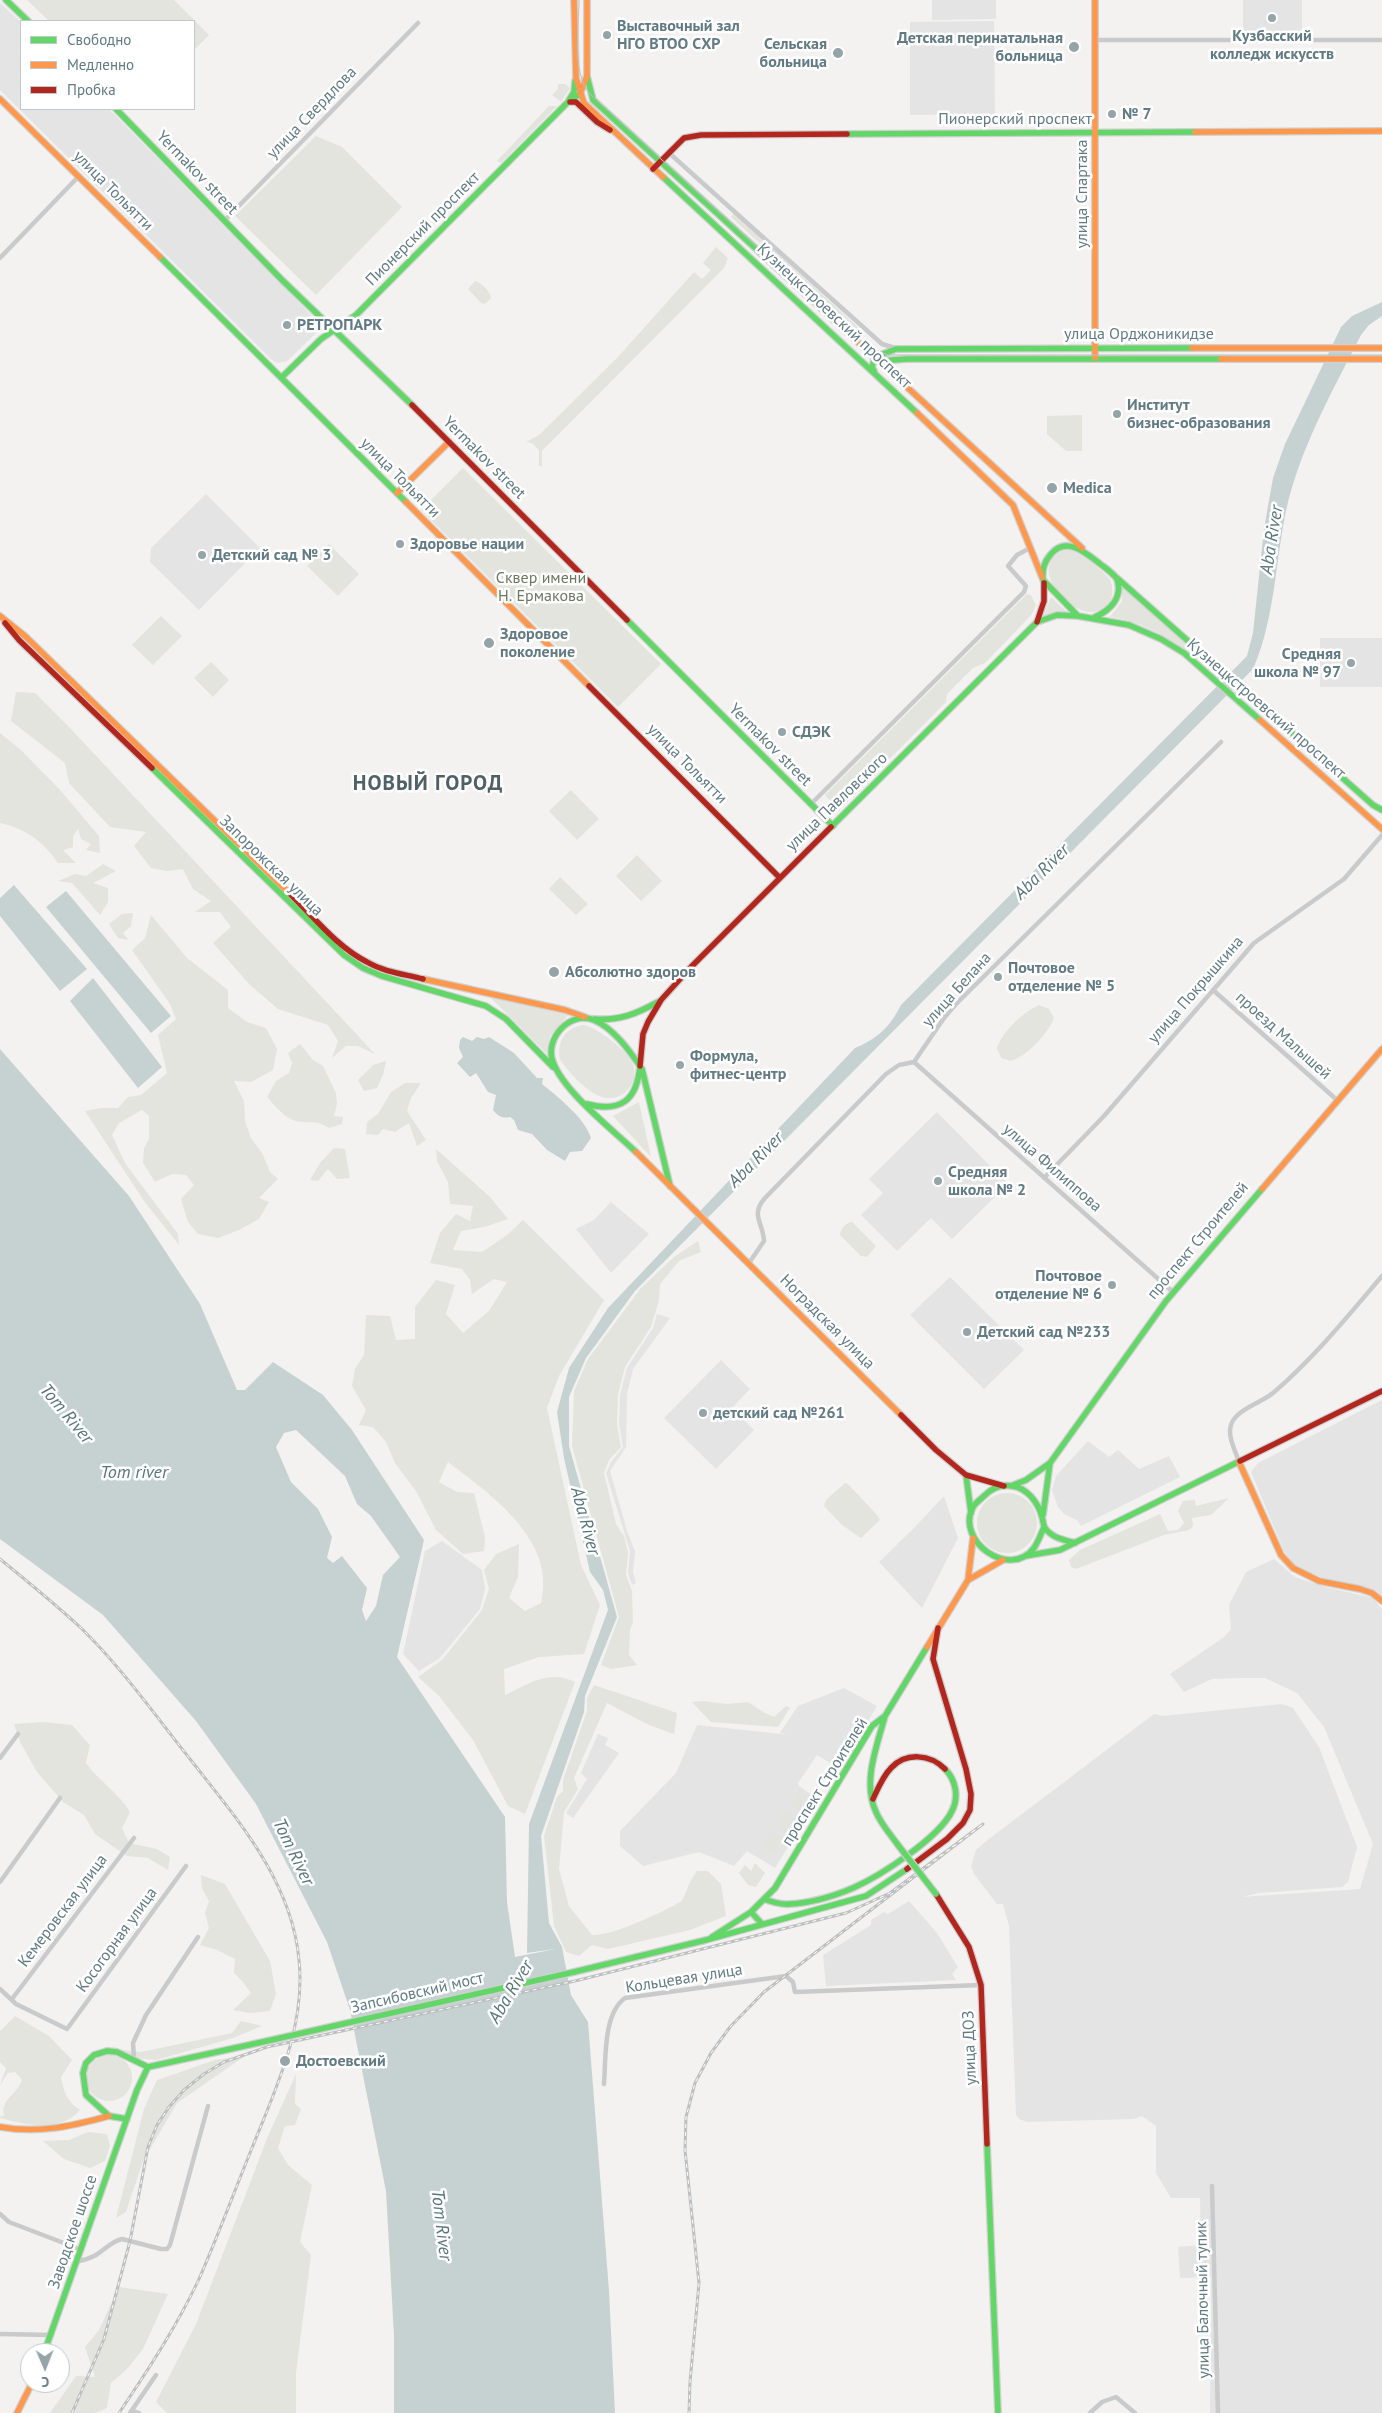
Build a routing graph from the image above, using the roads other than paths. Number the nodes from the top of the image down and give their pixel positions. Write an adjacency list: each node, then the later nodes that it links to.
1 (6, 0): 5 (main road)
2 (574, 0): 10 (main road, Кузнецкстроевский проспект)
3 (587, 0): 9 (main road)
4 (1095, 0): 7 (main road, улица Спартака)
5 (27, 20)
6 (418, 22): 23 (street, улица Свердлова)
7 (1096, 40): 8 (street); 17 (main road, улица Спартака)
8 (1382, 40)
9 (587, 76): 11 (main road); 13 (main road)
10 (576, 78): 11 (main road, Кузнецкстроевский проспект); 14 (main road, Кузнецкстроевский проспект)
11 (580, 94): 13 (main road, Кузнецкстроевский проспект); 14 (main road, Пионерский проспект); 18 (main road, Кузнецкстроевский проспект)
12 (0, 99): 22 (main road, улица Тольятти)
13 (593, 100): 20 (main road, Кузнецкстроевский проспект)
14 (568, 102): 18 (main road); 27 (main road, Пионерский проспект)
15 (117, 110): 23 (main road, Yermakov street)
16 (1382, 131): 17 (main road, Пионерский проспект)
17 (1096, 132): 19 (main road, Пионерский проспект); 29 (main road, улица Спартака)
18 (620, 137): 21 (main road, Кузнецкстроевский проспект)
19 (668, 152): 20 (main road, Пионерский проспект); 28 (street)
20 (658, 162): 21 (main road, Пионерский проспект); 25 (main road, Кузнецкстроевский проспект)
21 (653, 169): 26 (main road, Кузнецкстроевский проспект)
22 (79, 176): 24 (street); 39 (main road, улица Тольятти)
23 (224, 221): 27 (main road, Yermakov street)
24 (0, 258)
25 (799, 289): 26 (street); 31 (main road, Кузнецкстроевский проспект)
26 (792, 296): 34 (main road, Кузнецкстроевский проспект)
27 (336, 330): 39 (main road, Пионерский проспект); 41 (main road, Yermakov street)
28 (896, 348): 29 (main road, улица Орджоникидзе); 32 (main road)
29 (1095, 348): 30 (main road, улица Орджоникидзе); 33 (main road, улица Спартака)
30 (1382, 348)
31 (867, 350): 32 (main road); 36 (main road, Кузнецкстроевский проспект)
32 (884, 353): 36 (main road)
33 (1095, 358): 35 (main road, улица Орджоникидзе); 37 (main road, улица Орджоникидзе)
34 (861, 359): 36 (main road, улица Орджоникидзе); 38 (main road, Кузнецкстроевский проспект)
35 (1382, 359)
36 (876, 360): 37 (main road, улица Орджоникидзе); 38 (main road); 40 (main road, Кузнецкстроевский проспект)
37 (900, 360): 40 (main road)
38 (876, 374): 43 (main road, Кузнецкстроевский проспект)
39 (282, 377): 42 (main road, улица Тольятти)
40 (899, 379): 44 (main road, Кузнецкстроевский проспект)
41 (449, 442): 42 (main road); 52 (main road, Yermakov street)
42 (397, 493): 57 (main road, улица Тольятти)
43 (1030, 548): 46 (main road, Кузнецкстроевский проспект); 52 (street)
44 (1082, 548): 45 (main road); 46 (main road)
45 (1117, 578): 49 (main road); 53 (main road, Кузнецкстроевский проспект)
46 (1043, 580): 47 (main road); 50 (main road, улица Павловского)
47 (1078, 616): 49 (main road); 50 (main road, улица Павловского)
48 (1, 617): 60 (main road, Запорожская улица); 65 (main road, Запорожская улица)
49 (1095, 617): 55 (main road, Кузнецкстроевский проспект)
50 (1037, 622): 54 (main road, улица Павловского)
51 (1221, 742): 63 (street, улица Белана)
52 (810, 805): 54 (main road, Yermakov street)
53 (1382, 810)
54 (834, 826): 57 (main road, улица Павловского)
55 (1382, 829)
56 (1382, 835): 58 (street, улица Покрышкина)
57 (780, 877): 59 (main road, улица Павловского)
58 (1213, 990): 66 (street, проезд Малышей); 68 (street, улица Покрышкина)
59 (658, 1002): 61 (main road, улица Павловского); 64 (main road, улица Павловского)
60 (586, 1018): 61 (main road); 65 (main road)
61 (594, 1019): 64 (main road)
62 (1382, 1049): 66 (main road, проспект Строителей)
63 (914, 1062): 68 (street, улица Филиппова); 70 (street)
64 (640, 1066): 67 (main road); 69 (main road)
65 (559, 1073): 67 (main road)
66 (1337, 1100): 72 (main road, проспект Строителей)
67 (587, 1104): 69 (main road, Ноградская улица)
68 (1044, 1178): 72 (street, улица Филиппова)
69 (670, 1187): 70 (main road, Ноградская улица)
70 (749, 1263): 76 (main road, Ноградская улица)
71 (1382, 1276): 74 (street)
72 (1173, 1292): 75 (main road, проспект Строителей)
73 (1382, 1392): 74 (main road)
74 (1239, 1462): 83 (main road); 87 (main road)
75 (1050, 1463): 78 (main road); 80 (main road)
76 (966, 1475): 77 (main road); 79 (main road)
77 (1004, 1486): 78 (main road); 79 (main road)
78 (1011, 1486): 80 (main road)
79 (971, 1515): 82 (main road)
80 (1043, 1515): 81 (main road)
81 (1044, 1527): 83 (main road); 84 (main road)
82 (973, 1538): 85 (main road); 86 (main road)
83 (1075, 1543): 84 (main road)
84 (1025, 1556): 85 (main road)
85 (1004, 1560): 86 (main road)
86 (968, 1580): 88 (main road, проспект Строителей)
87 (1382, 1602)
88 (938, 1628): 89 (main road, проспект Строителей); 99 (main road, Запсибовский мост)
89 (885, 1716): 93 (main road, улица ДОЗ); 97 (main road, проспект Строителей)
90 (18, 1734): 91 (street)
91 (0, 1758)
92 (60, 1798): 96 (street)
93 (873, 1799): 97 (main road); 102 (main road, улица ДОЗ, bridge)
94 (134, 1838): 104 (street, Кемеровская улица)
95 (186, 1866): 104 (street, Косогорная улица)
96 (0, 1882)
97 (764, 1899): 98 (main road, проспект Строителей)
98 (751, 1912): 99 (main road); 101 (main road, проспект Строителей)
99 (762, 1924): 101 (main road, Запсибовский мост)
100 (198, 1937): 105 (street)
101 (706, 1940): 106 (main road, Запсибовский мост, bridge)
102 (981, 1985): 107 (street, Кольцевая улица); 124 (main road, улица ДОЗ)
103 (0, 1989): 104 (street)
104 (13, 2000)
105 (134, 2059): 106 (main road); 109 (main road)
106 (148, 2067): 110 (main road, Заводское шоссе)
107 (604, 2084)
108 (208, 2106): 115 (street)
109 (109, 2116): 110 (main road); 111 (main road)
110 (127, 2119): 114 (main road, Заводское шоссе)
111 (0, 2127)
112 (1212, 2186): 127 (street, улица Балочный тупик)
113 (0, 2214): 114 (street)
114 (82, 2250): 115 (main road, Заводское шоссе)
115 (78, 2261): 117 (main road, Заводское шоссе)
116 (0, 2334): 117 (street)
117 (52, 2334): 118 (main road, Заводское шоссе)
118 (48, 2343)
119 (156, 2375): 121 (street)
120 (27, 2393): 122 (main road)
121 (130, 2412): 123 (street)
122 (17, 2413)
123 (139, 2413)
124 (998, 2413)
125 (1090, 2413): 126 (street)
126 (1135, 2413)
127 (1218, 2413)

